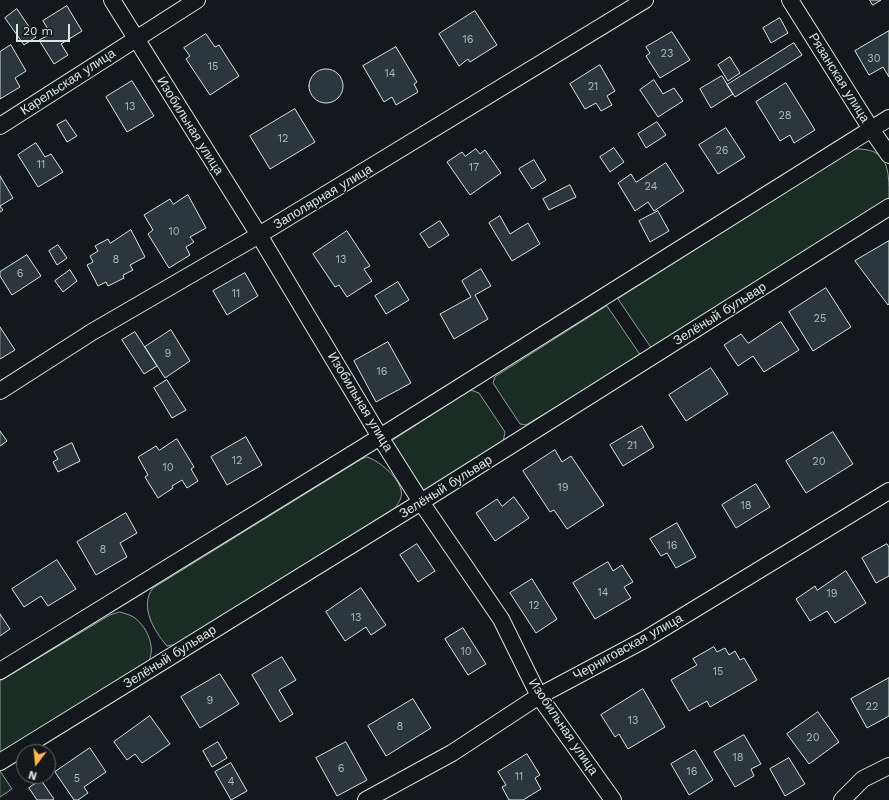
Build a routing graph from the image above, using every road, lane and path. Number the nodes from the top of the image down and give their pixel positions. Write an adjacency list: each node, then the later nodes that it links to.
1 (112, 0): 5 (street, Изобильная улица)
2 (197, 0): 5 (street, Карельская улица)
3 (645, 0): 11 (street, Заполярная улица)
4 (790, 0): 8 (street, Рязанская улица)
5 (135, 39): 7 (street, Карельская улица); 11 (street, Изобильная улица)
6 (889, 118): 8 (street)
7 (0, 126)
8 (871, 129): 9 (street, Рязанская улица); 13 (street)
9 (889, 155)
10 (889, 207): 15 (street, Зелёный бульвар)
11 (259, 236): 12 (street, Заполярная улица); 13 (street, Изобильная улица)
12 (0, 391)
13 (380, 437): 15 (street, Изобильная улица); 16 (street)
14 (889, 491): 17 (street, Черниговская улица)
15 (422, 502): 17 (street, Изобильная улица); 18 (street, Зелёный бульвар)
16 (0, 672)
17 (539, 696): 20 (street, Черниговская улица); 21 (street, Изобильная улица)
18 (0, 762)
19 (889, 766): 22 (street)
20 (366, 800)
21 (612, 800)
22 (842, 800)

